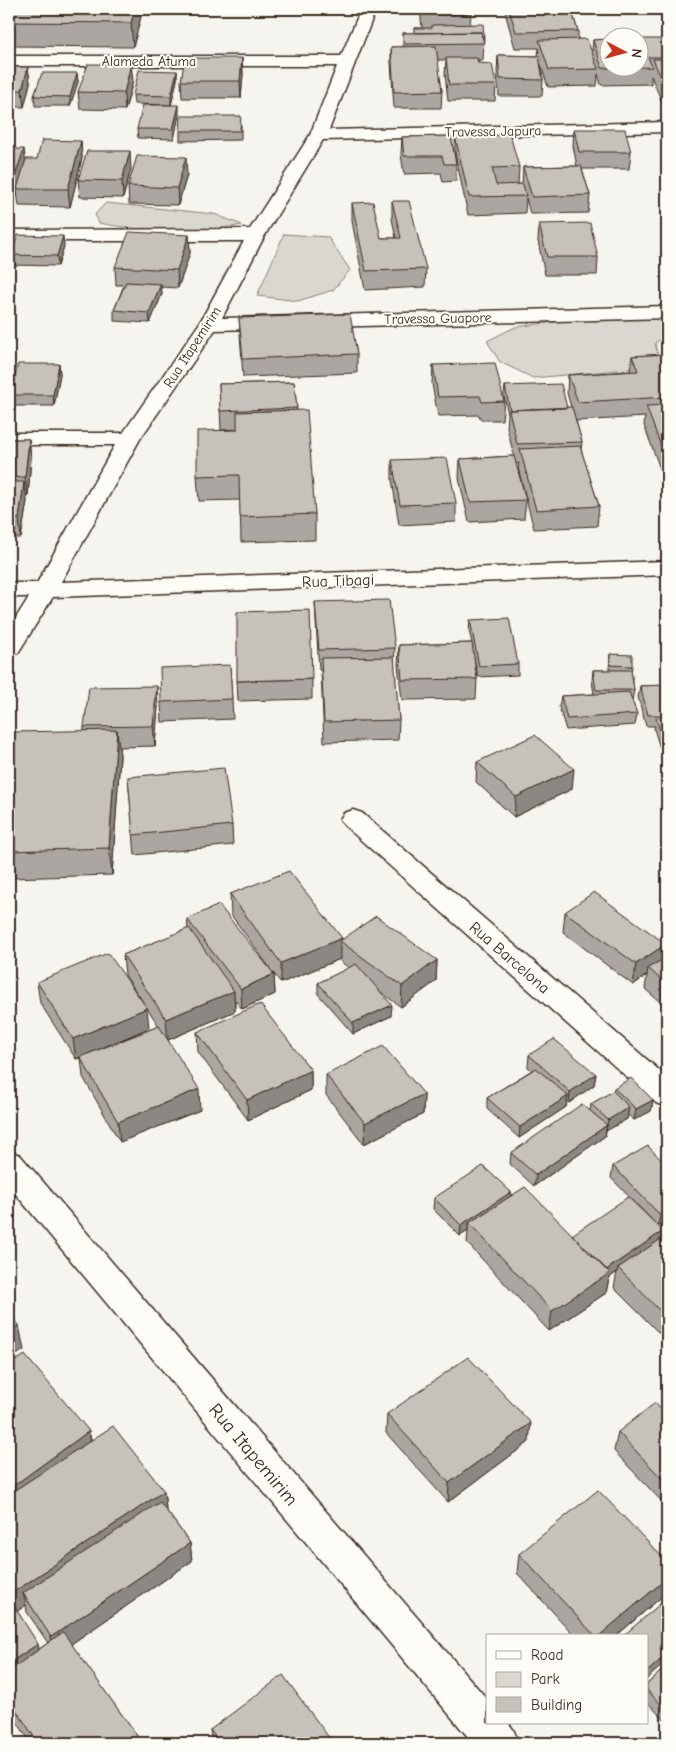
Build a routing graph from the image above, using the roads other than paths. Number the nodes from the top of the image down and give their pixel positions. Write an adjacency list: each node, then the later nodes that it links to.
1 (368, 9): 3 (street, Rua Itapemirim)
2 (9, 61): 3 (street, Alameda Atuma)
3 (348, 61): 5 (street, Rua Itapemirim)
4 (667, 127): 5 (street, Travessa Japura)
5 (318, 135): 7 (street, Rua Itapemirim)
6 (9, 235): 7 (street)
7 (256, 235): 9 (street, Rua Itapemirim)
8 (667, 312): 9 (street, Travessa Guapore)
9 (209, 324): 11 (street, Rua Itapemirim)
10 (9, 439): 11 (street)
11 (129, 439): 14 (street, Rua Itapemirim)
12 (667, 568): 14 (street, Rua Tibagi)
13 (9, 590): 14 (street, Rua Tibagi)
14 (45, 590): 15 (street, Rua Itapemirim)
15 (9, 648)
16 (353, 820): 17 (street, Rua Barcelona)
17 (667, 1095)
18 (9, 1164): 19 (street, Rua Itapemirim)
19 (499, 1743)

